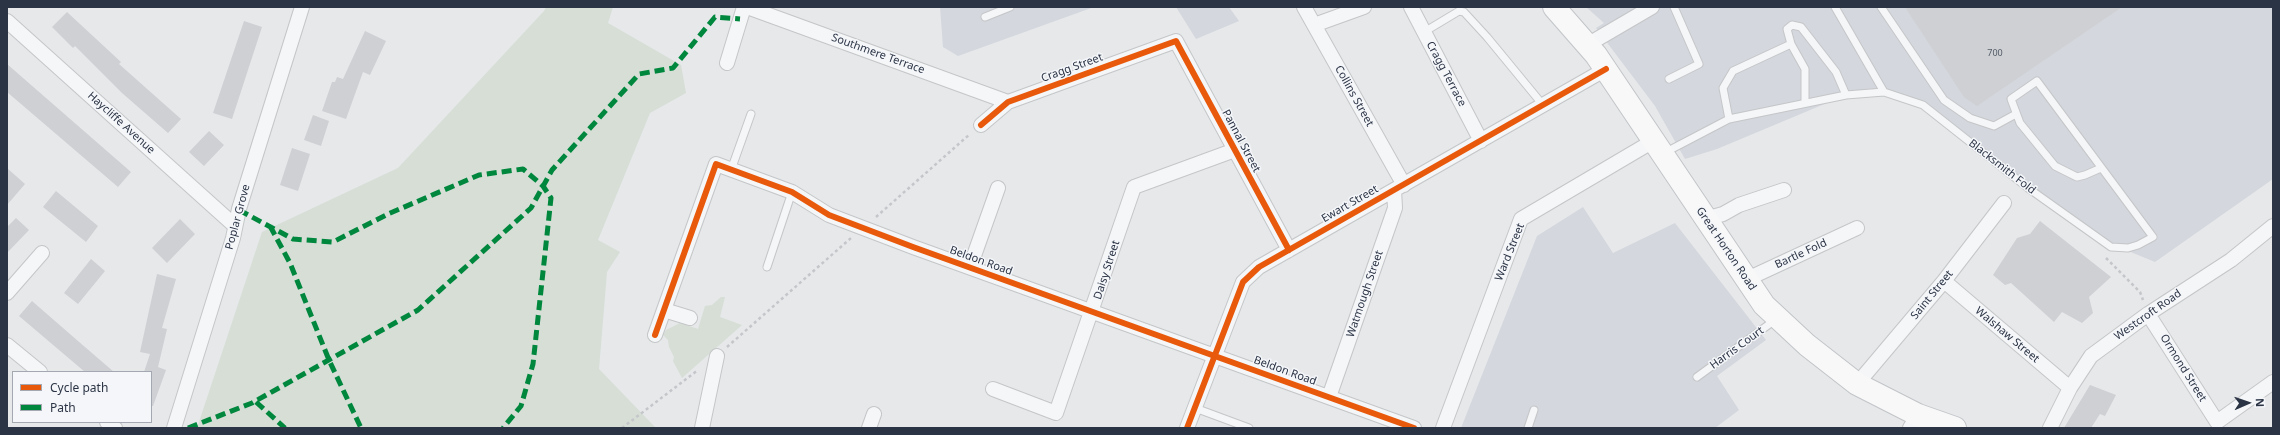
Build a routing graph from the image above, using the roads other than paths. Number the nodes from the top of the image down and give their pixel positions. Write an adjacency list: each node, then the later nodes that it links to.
1 (302, 7): 43 (street, Poplar Grove)
2 (744, 7): 20 (street)
3 (748, 7): 25 (street, Southmere Terrace)
4 (1010, 7): 13 (lane)
5 (1304, 7): 15 (street, Collins Street)
6 (1364, 7): 15 (street)
7 (1411, 7): 16 (street, Cragg Terrace)
8 (1554, 7): 19 (main road, Great Horton Road)
9 (1652, 7): 19 (street)
10 (1674, 7): 22 (lane)
11 (1835, 7): 23 (lane)
12 (1881, 7): 29 (lane)
13 (984, 17)
14 (7, 21): 43 (street, Haycliffe Avenue)
15 (1314, 25): 38 (street, Collins Street)
16 (1424, 32): 27 (lane); 32 (street, Cragg Terrace)
17 (1176, 41): 25 (street, Cragg Street); 34 (street, Pannal Street)
18 (1791, 44): 24 (lane); 26 (lane); 30 (lane)
19 (1587, 45): 21 (main road, Great Horton Road)
20 (727, 63)
21 (1606, 69): 27 (street, Ewart Street); 33 (main road, Great Horton Road)
22 (1668, 79)
23 (1884, 92): 24 (lane, Blacksmith Fold); 35 (lane, Blacksmith Fold)
24 (1846, 94): 26 (lane, Blacksmith Fold)
25 (1008, 102): 31 (street, Cragg Street)
26 (1805, 102): 30 (lane, Blacksmith Fold)
27 (1543, 105): 32 (street, Ewart Street)
28 (751, 114): 36 (lane)
29 (2016, 114): 35 (lane); 35 (lane, Blacksmith Fold)
30 (1729, 119): 33 (lane, Blacksmith Fold)
31 (981, 125)
32 (1480, 141): 38 (street, Ewart Street)
33 (1659, 147): 42 (main road, Great Horton Road); 81 (street, Ward Street)
34 (1235, 150): 46 (street, Pannal Street); 54 (street, Daisy Street)
35 (2100, 168)
36 (731, 170): 40 (street, Beldon Road); 53 (street, Beldon Road)
37 (998, 188): 49 (street)
38 (1399, 188): 46 (street, Ewart Street); 68 (street, Watmough Street)
39 (1784, 190): 42 (street)
40 (792, 192): 48 (lane); 49 (street, Beldon Road)
41 (2004, 203): 51 (street, Saint Street)
42 (1705, 219): 50 (main road, Great Horton Road)
43 (234, 225): 75 (street, Poplar Grove)
44 (2273, 226): 55 (street, Westcroft Road)
45 (1857, 228): 50 (street, Bartle Fold)
46 (1289, 250): 61 (street, Ewart Street)
47 (42, 253): 52 (street)
48 (767, 267)
49 (970, 268): 54 (street, Beldon Road)
50 (1745, 280): 57 (main road, Great Horton Road)
51 (1944, 281): 65 (street, Saint Street); 66 (street, Walshaw Street)
52 (7, 293)
53 (664, 310): 56 (street); 58 (street, Beldon Road)
54 (1093, 312): 61 (street, Beldon Road); 67 (street, Daisy Street)
55 (2148, 314): 66 (street, Westcroft Road); 73 (street, Ormond Street)
56 (690, 318)
57 (1777, 318): 63 (lane, Harris Court); 65 (main road, Great Horton Road)
58 (655, 335)
59 (7, 345): 62 (street)
60 (717, 356): 76 (street)
61 (1215, 356): 68 (street, Beldon Road); 69 (street, Ewart Street)
62 (39, 371)
63 (1697, 377)
64 (2273, 382): 73 (street)
65 (1857, 384): 72 (main road, Great Horton Road)
66 (2070, 388): 84 (street, Westcroft Road)
67 (994, 389)
68 (1329, 397): 74 (street, Beldon Road)
69 (1195, 408): 78 (street, Ewart Street); 79 (lane)
70 (1534, 410): 82 (lane)
71 (874, 414): 77 (street)
72 (1914, 422): 83 (main road, Great Horton Road)
73 (2219, 425)
74 (1400, 426): 80 (street, Beldon Road)
75 (174, 428)
76 (702, 428)
77 (869, 428)
78 (1187, 428)
79 (1249, 428)
80 (1414, 428)
81 (1443, 428)
82 (1528, 428)
83 (1955, 428)
84 (2050, 428)

